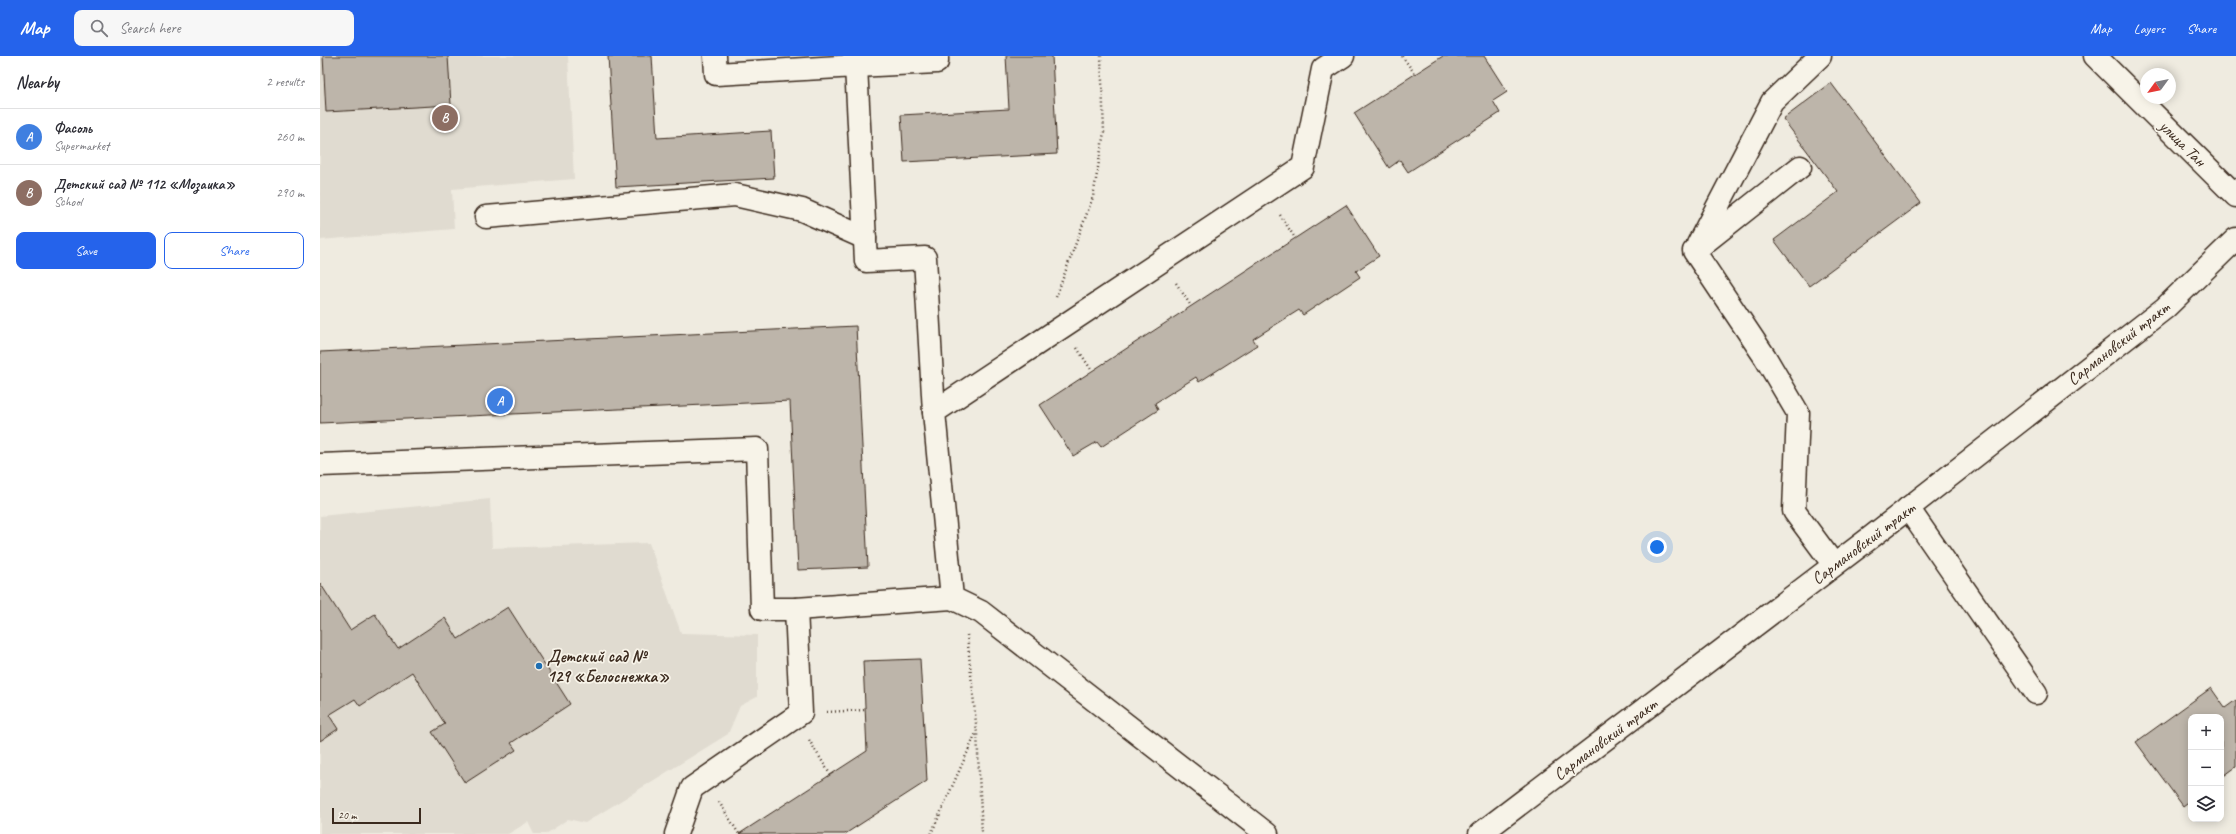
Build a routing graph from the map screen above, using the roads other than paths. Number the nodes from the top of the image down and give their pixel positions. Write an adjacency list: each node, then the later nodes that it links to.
1 (715, 56): 6 (main road)
2 (937, 56): 6 (main road)
3 (1343, 56): 13 (main road)
4 (1820, 56): 12 (main road)
5 (2095, 56): 8 (main road, улица Тан)
6 (856, 66): 10 (main road)
7 (1800, 167): 12 (main road)
8 (2236, 196)
9 (486, 217): 10 (main road)
10 (865, 238): 13 (main road)
11 (2236, 239): 15 (main road, Сармановский тракт)
12 (1694, 250): 16 (main road)
13 (934, 412): 17 (main road)
14 (320, 465): 18 (main road)
15 (1908, 508): 16 (main road, Сармановский тракт); 19 (main road)
16 (1834, 565): 22 (main road, Сармановский тракт)
17 (958, 600): 18 (main road); 21 (main road)
18 (796, 609): 20 (main road)
19 (2036, 693)
20 (676, 834)
21 (1267, 834)
22 (1480, 834)

